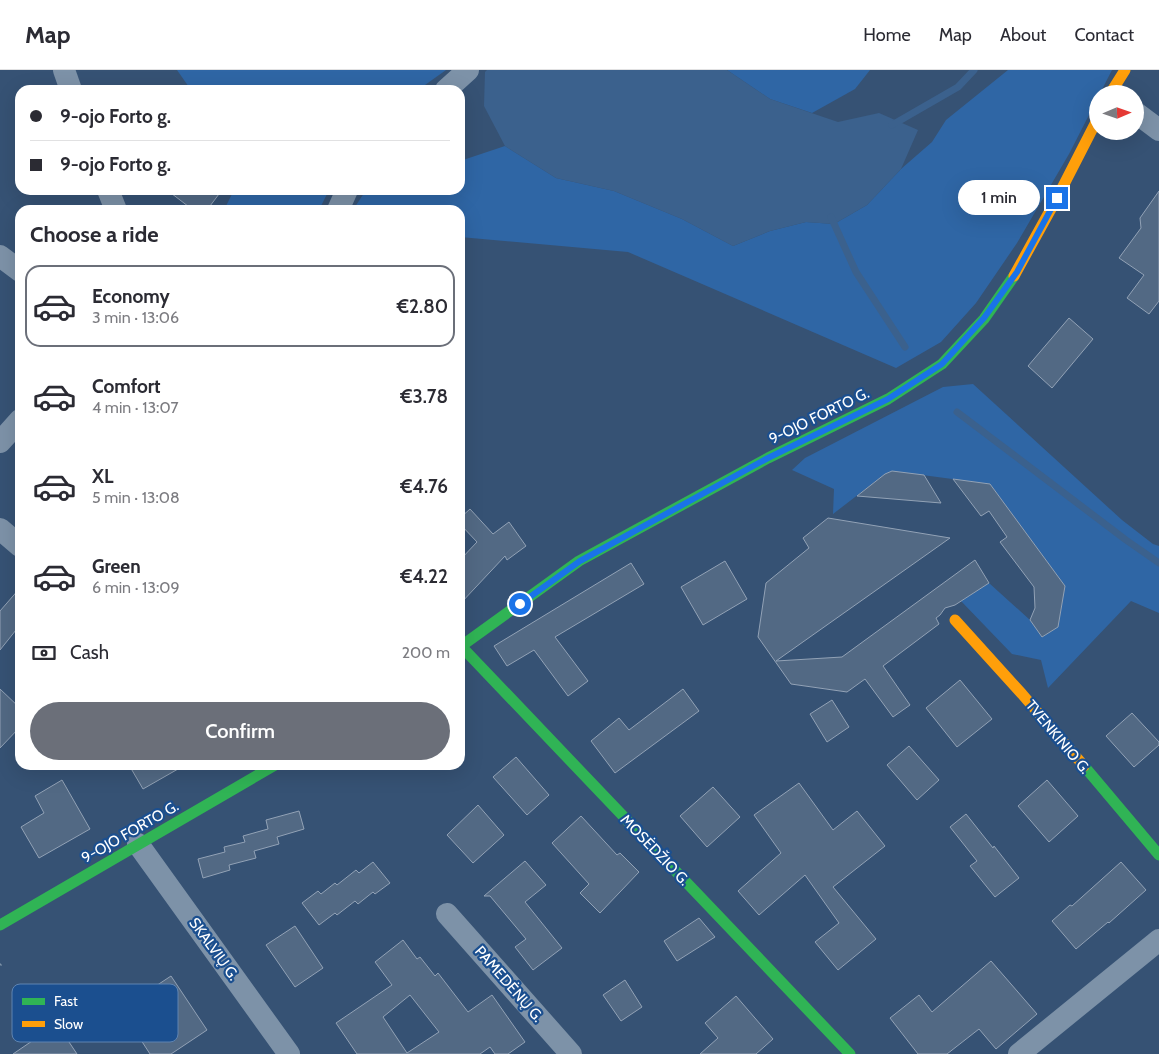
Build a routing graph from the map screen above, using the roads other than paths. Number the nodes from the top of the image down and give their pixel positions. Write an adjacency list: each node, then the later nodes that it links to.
1 (64, 70): 4 (street)
2 (468, 70): 5 (street)
3 (1125, 70): 6 (street)
4 (69, 85)
5 (452, 85)
6 (1116, 85)
7 (1144, 119): 8 (street)
8 (1159, 130)
9 (1089, 136): 17 (street, 9-OJO FORTO G.)
10 (0, 256): 11 (street)
11 (15, 267)
12 (15, 426): 13 (street)
13 (0, 442)
14 (0, 529): 15 (street)
15 (15, 542)
16 (955, 620): 21 (street, TVENKINIO G.)
17 (465, 642)
18 (465, 651): 27 (street, MOSĖDŽIO G.)
19 (266, 770): 20 (street, 9-OJO FORTO G.)
20 (138, 844): 23 (street, 9-OJO FORTO G.); 25 (street, SKALVIŲ G.)
21 (1159, 855)
22 (447, 914): 26 (street, PAMEDĖNŲ G.)
23 (0, 925)
24 (1159, 940): 28 (street)
25 (289, 1054)
26 (571, 1054)
27 (850, 1054)
28 (1019, 1054)

